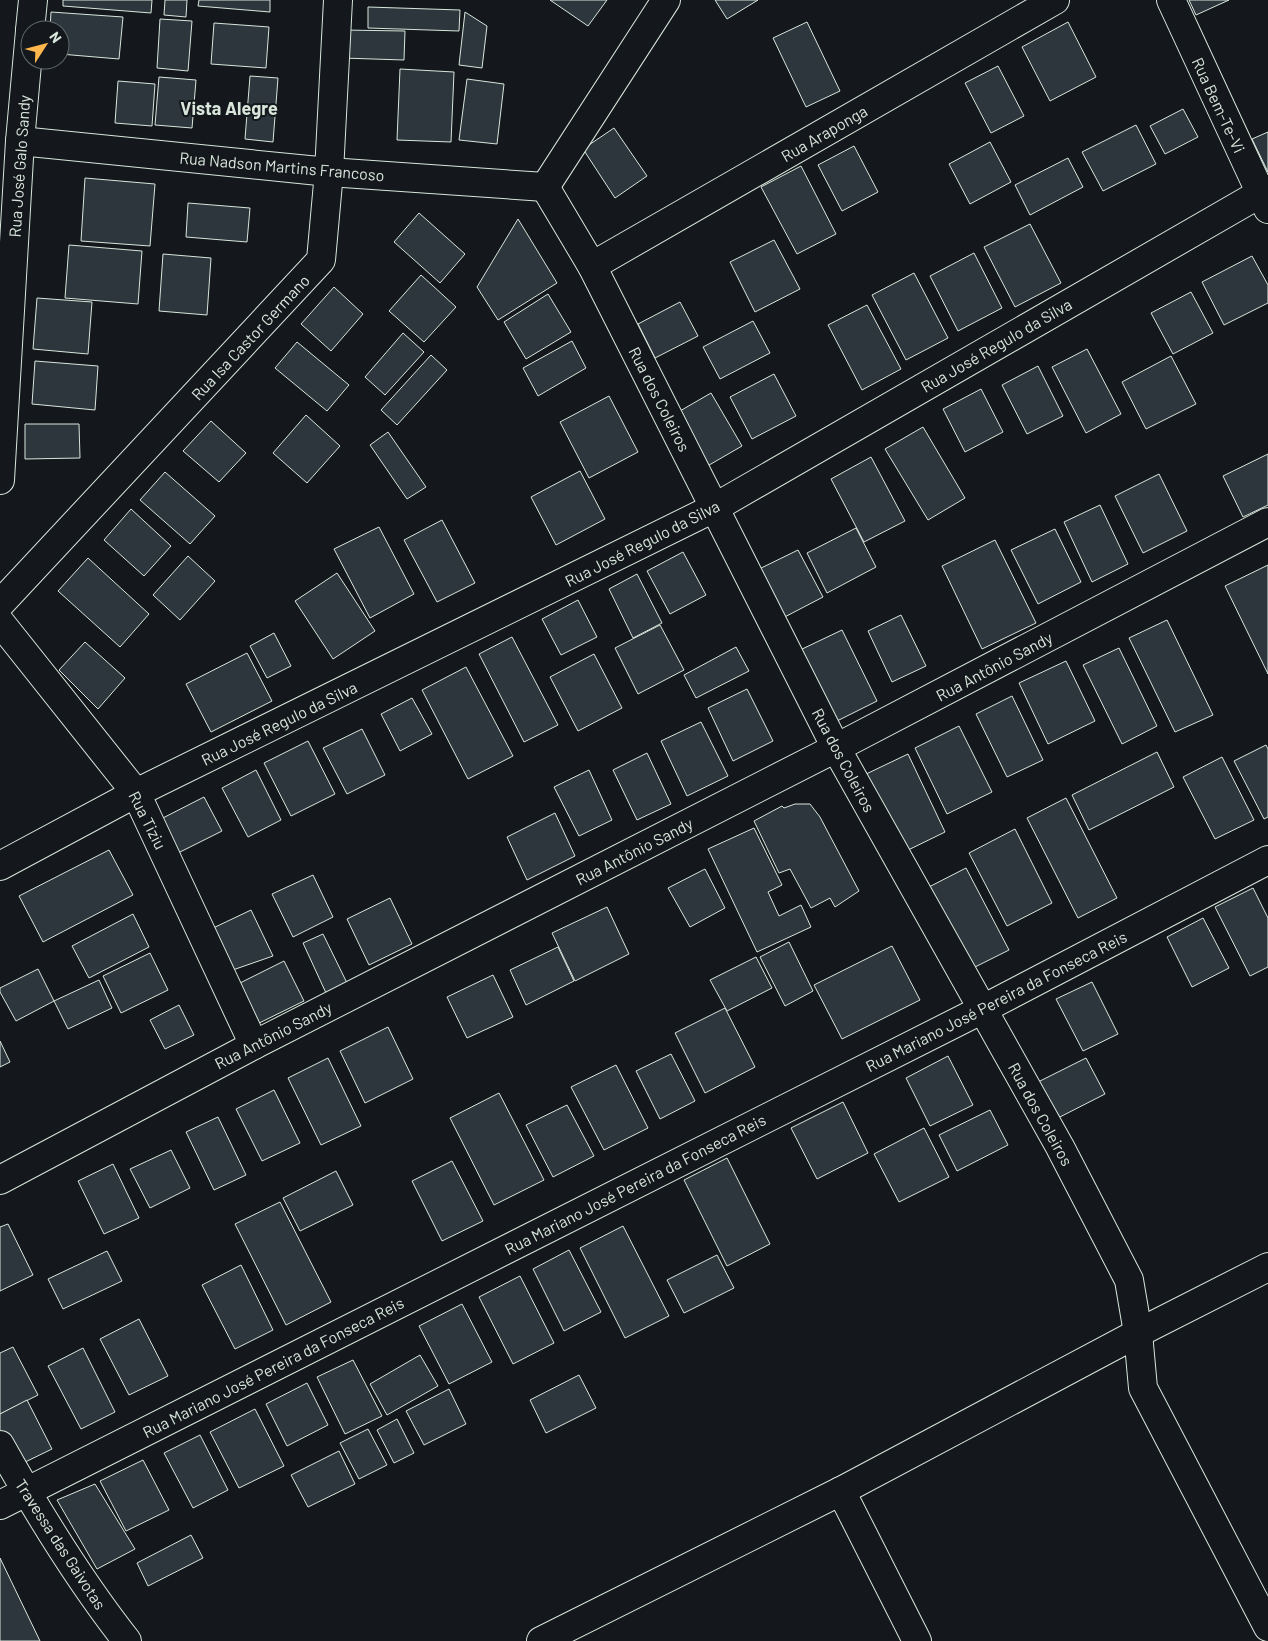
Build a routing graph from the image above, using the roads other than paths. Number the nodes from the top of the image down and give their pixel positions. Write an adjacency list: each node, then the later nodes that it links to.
1 (33, 0): 6 (street, Rua José Galo Sandy)
2 (338, 0): 9 (street, Rua Isa Castor Germano)
3 (666, 0): 10 (street)
4 (1055, 0): 12 (street, Rua Araponga)
5 (1170, 0): 11 (street, Rua Bem-Te-Vi)
6 (31, 20)
7 (26, 70): 8 (street, Rua José Galo Sandy)
8 (20, 141): 9 (street, Rua Nadson Martins Francoso); 13 (street, Rua José Galo Sandy)
9 (329, 172): 10 (street, Rua Nadson Martins Francoso); 16 (street, Rua Isa Castor Germano)
10 (545, 187): 12 (street, Rua dos Coleiros)
11 (1265, 198): 14 (street, Rua José Regulo da Silva)
12 (592, 266): 14 (street, Rua dos Coleiros)
13 (0, 480)
14 (714, 508): 18 (street, Rua dos Coleiros); 19 (street, Rua José Regulo da Silva)
15 (1268, 522): 18 (street, Rua Antônio Sandy)
16 (0, 604)
17 (0, 622): 19 (street, Rua Tiziu)
18 (836, 748): 22 (street, Rua dos Coleiros); 23 (street, Rua Antônio Sandy)
19 (136, 793): 21 (street, Rua José Regulo da Silva); 23 (street, Rua Tiziu)
20 (1268, 860): 22 (street, Rua Mariano José Pereira da Fonseca Reis)
21 (0, 866)
22 (983, 1009): 26 (street, Rua dos Coleiros); 28 (street, Rua Mariano José Pereira da Fonseca Reis)
23 (254, 1045): 24 (street, Rua Antônio Sandy)
24 (0, 1180)
25 (1268, 1266): 26 (street)
26 (1138, 1333): 29 (street); 31 (street, Rua dos Coleiros)
27 (0, 1445): 28 (street, Travessa das Gaivotas)
28 (26, 1491): 30 (street, Rua Mariano José Pereira da Fonseca Reis); 33 (street, Travessa das Gaivotas)
29 (841, 1491): 32 (street); 34 (street)
30 (0, 1505)
31 (1268, 1627)
32 (547, 1640)
33 (127, 1641)
34 (916, 1641)

